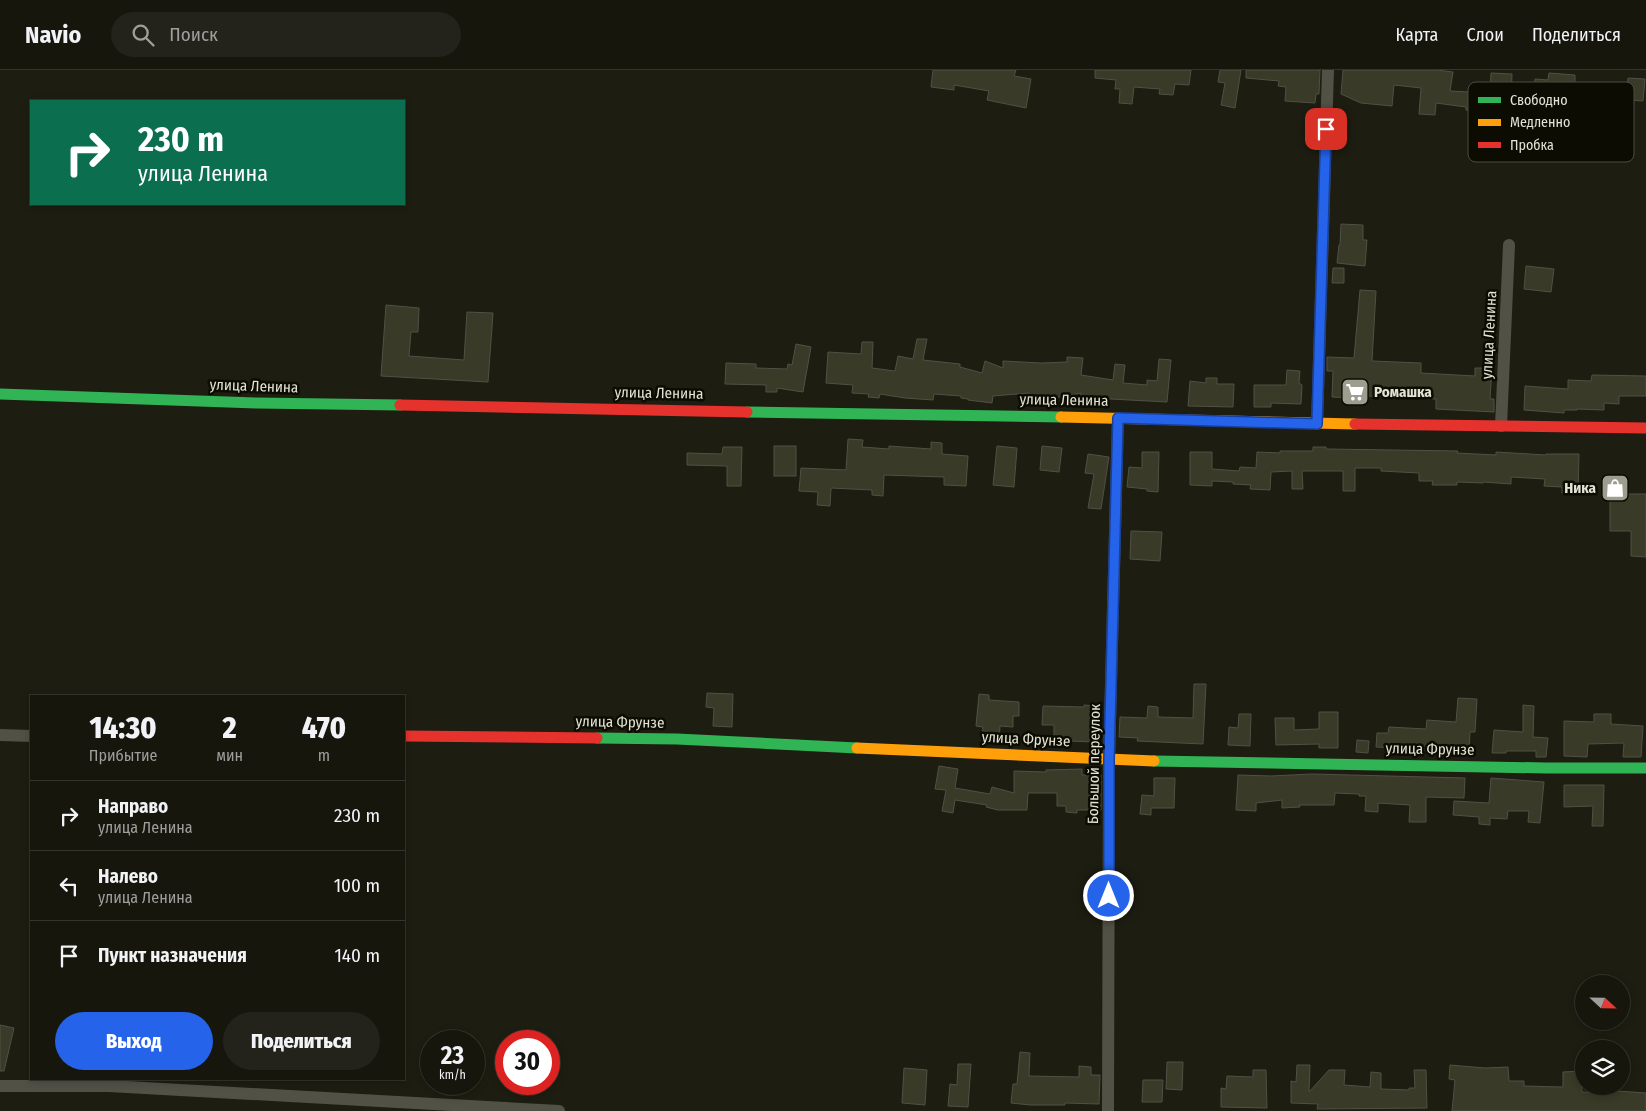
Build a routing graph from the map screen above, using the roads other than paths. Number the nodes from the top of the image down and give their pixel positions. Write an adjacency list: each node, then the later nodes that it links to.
1 (1328, 70): 5 (street)
2 (1509, 245): 6 (street, улица Ленина)
3 (0, 394): 4 (street, улица Ленина)
4 (1118, 418): 5 (street, улица Ленина); 11 (street, Большой переулок)
5 (1317, 424): 6 (street, улица Ленина)
6 (1501, 426): 7 (street, улица Ленина)
7 (1646, 428)
8 (0, 735): 9 (street)
9 (30, 736)
10 (405, 736): 11 (street, улица Фрунзе)
11 (1109, 760): 12 (street, улица Фрунзе); 15 (street, Большой переулок)
12 (1646, 768)
13 (0, 1086): 14 (street)
14 (559, 1111)
15 (1108, 1111)

